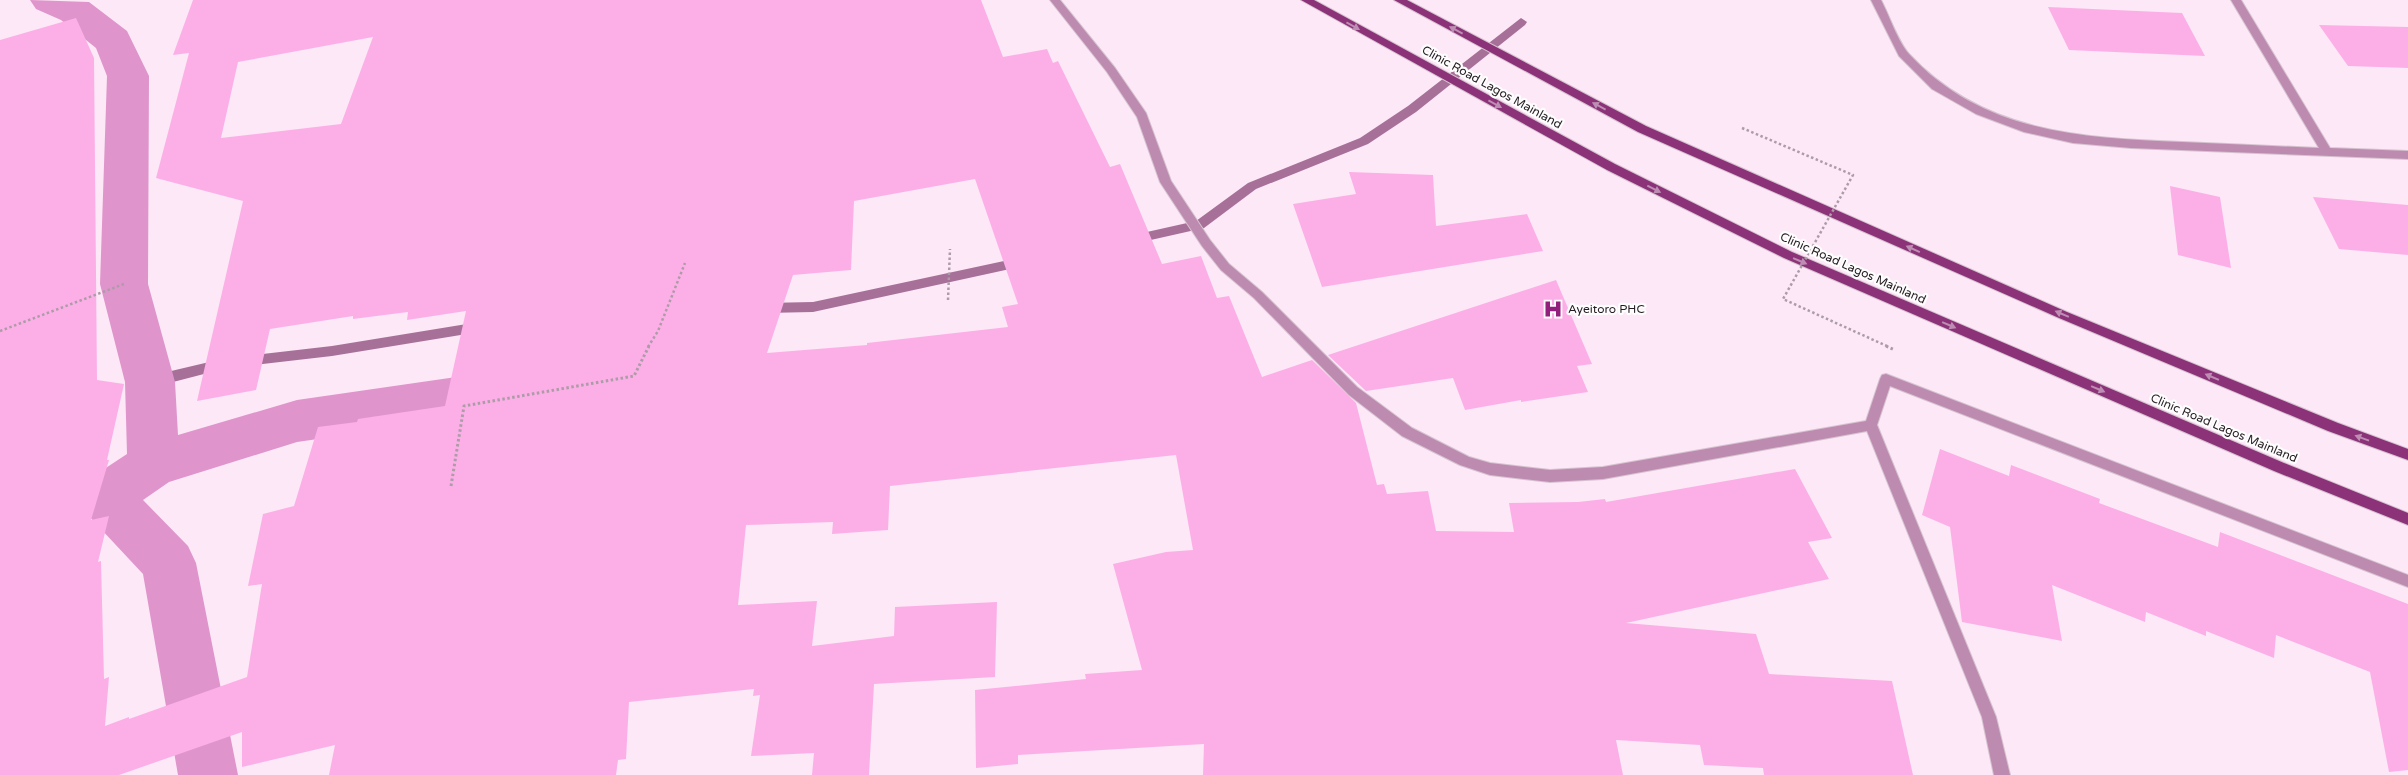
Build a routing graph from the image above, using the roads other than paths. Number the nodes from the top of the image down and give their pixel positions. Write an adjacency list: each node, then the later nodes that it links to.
1 (1055, 0): 8 (street)
2 (1399, 0): 9 (main road, one-way to 2)
3 (1876, 0): 6 (street)
4 (2236, 0): 6 (street)
5 (1308, 1): 10 (main road, Clinic Road Lagos Mainland, one-way to 10)
6 (2327, 152): 7 (street)
7 (2408, 155)
8 (1871, 425): 11 (street); 12 (street)
9 (2408, 455)
10 (2408, 519)
11 (2408, 580)
12 (2002, 775)

